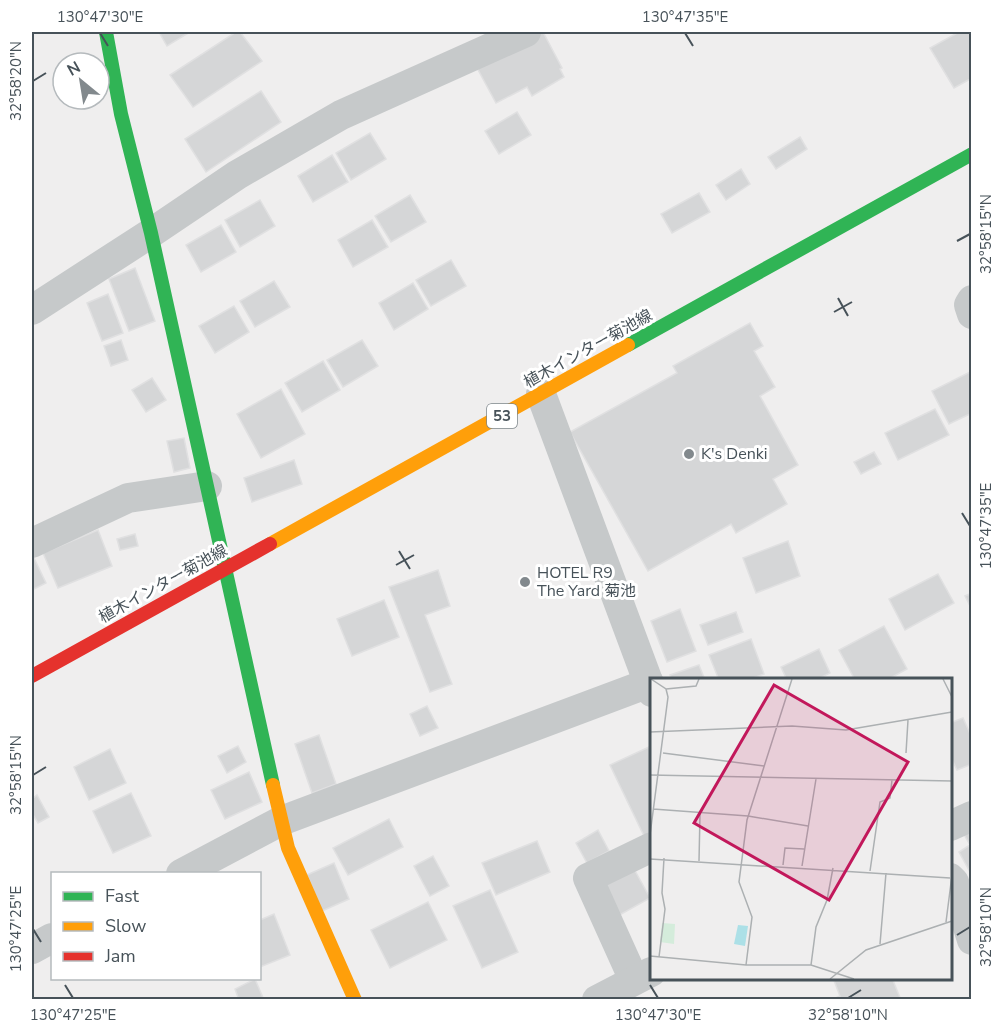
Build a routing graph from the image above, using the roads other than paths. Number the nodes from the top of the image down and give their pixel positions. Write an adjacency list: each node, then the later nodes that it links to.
1 (106, 32): 4 (main road)
2 (526, 32): 4 (street)
3 (971, 156): 8 (main road, 植木インター菊池線 / 53)
4 (151, 233): 6 (street); 9 (main road)
5 (972, 300): 7 (street)
6 (32, 310)
7 (972, 314)
8 (541, 394): 11 (main road, 植木インター菊池線 / 53); 13 (street)
9 (207, 486): 10 (street); 11 (main road)
10 (32, 543)
11 (225, 570): 12 (main road, 植木インター菊池線 / 53); 15 (main road)
12 (32, 676)
13 (650, 688): 15 (street)
14 (972, 816): 16 (street)
15 (281, 821): 18 (street); 24 (main road)
16 (952, 826)
17 (650, 848): 23 (street)
18 (183, 872)
19 (952, 879): 21 (street)
20 (51, 939): 22 (street)
21 (972, 940)
22 (32, 949)
23 (643, 976): 25 (street)
24 (355, 999)
25 (597, 999)

